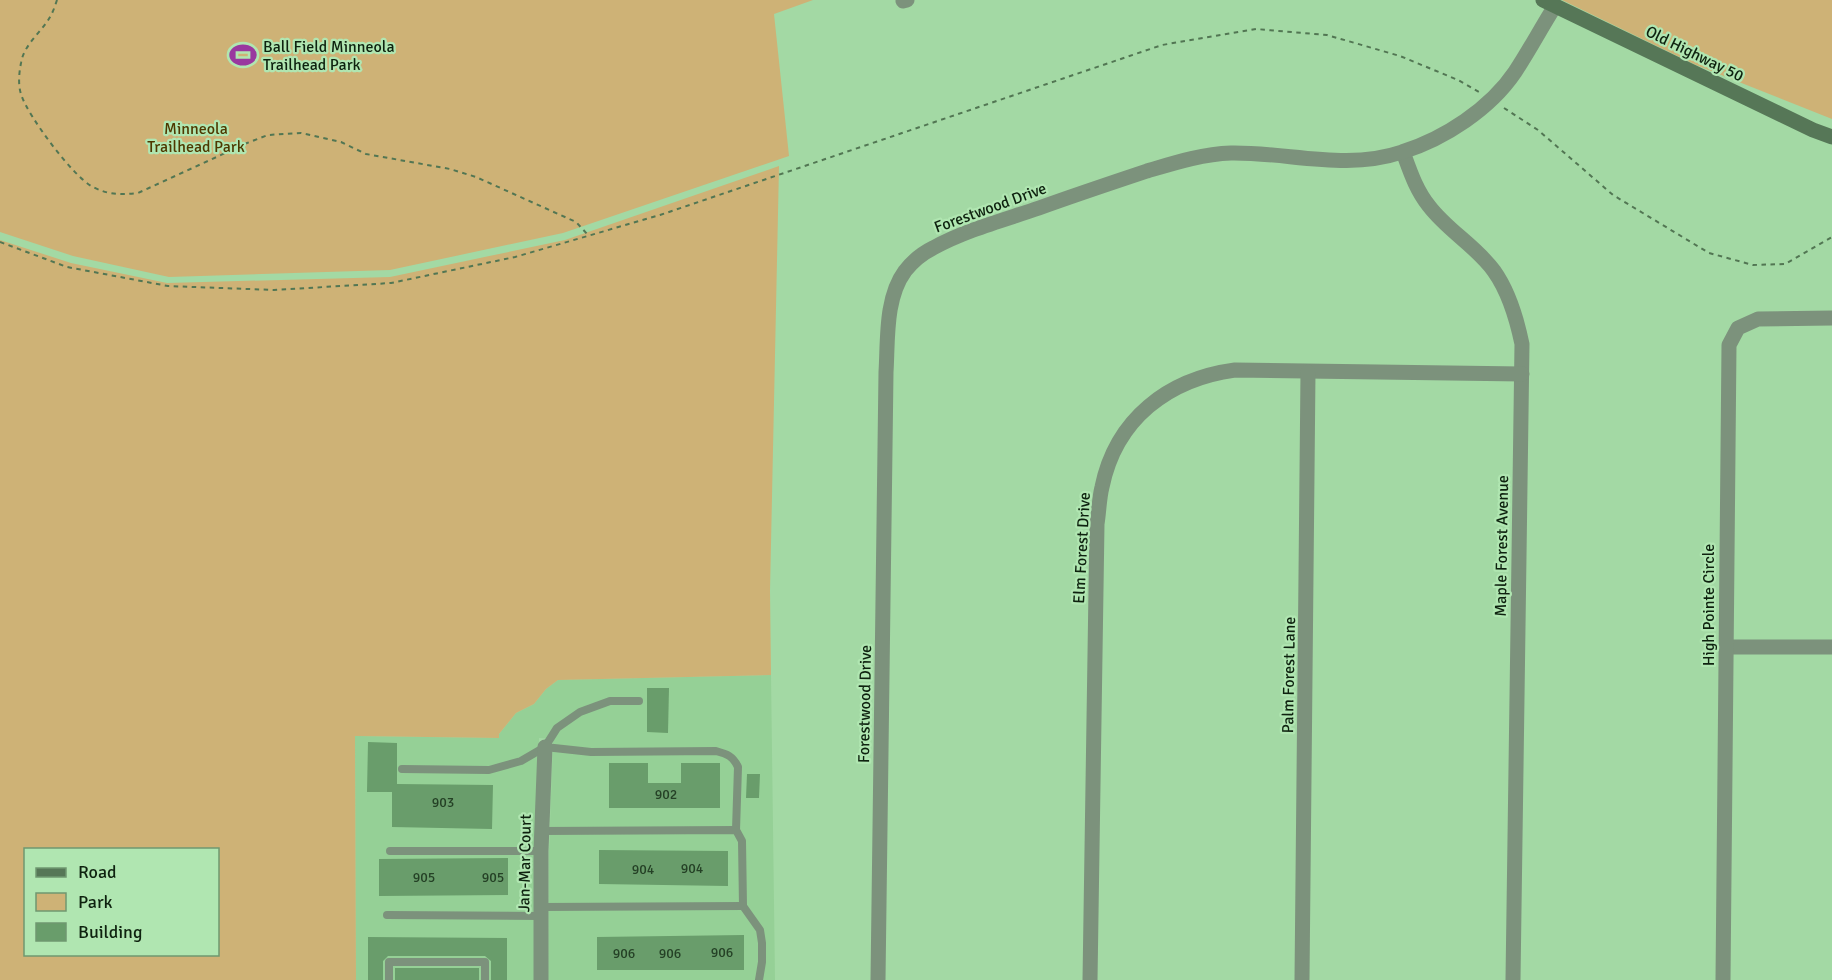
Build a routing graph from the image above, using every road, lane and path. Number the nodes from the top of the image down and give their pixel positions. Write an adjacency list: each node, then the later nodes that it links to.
1 (57, 0): 6 (path)
2 (1549, 3): 3 (street, Forestwood Drive); 4 (main road, Old Highway 50)
3 (1491, 99): 5 (street, Forestwood Drive); 6 (path); 7 (path)
4 (1832, 137)
5 (1403, 152): 11 (street, Maple Forest Avenue); 28 (street, Forestwood Drive)
6 (589, 236): 8 (path)
7 (1832, 237)
8 (0, 242)
9 (1832, 318): 12 (street, High Pointe Circle)
10 (1308, 372): 11 (street, Elm Forest Drive); 29 (street, Elm Forest Drive); 30 (street, Palm Forest Lane)
11 (1522, 374): 31 (street, Maple Forest Avenue)
12 (1726, 647): 13 (street); 32 (street, High Pointe Circle)
13 (1832, 647)
14 (639, 701): 15 (lane)
15 (545, 747): 16 (lane); 17 (lane); 18 (street, Jan-Mar Court)
16 (402, 769)
17 (736, 830): 18 (lane); 21 (lane)
18 (542, 831): 20 (street, Jan-Mar Court)
19 (390, 851): 20 (lane)
20 (541, 851): 22 (street, Jan-Mar Court)
21 (743, 906): 22 (lane); 27 (lane)
22 (541, 912): 23 (lane); 26 (street, Jan-Mar Court)
23 (387, 915)
24 (389, 980): 25 (lane)
25 (484, 980)
26 (541, 980)
27 (759, 980)
28 (878, 980)
29 (1090, 980)
30 (1302, 980)
31 (1513, 980)
32 (1723, 980)

